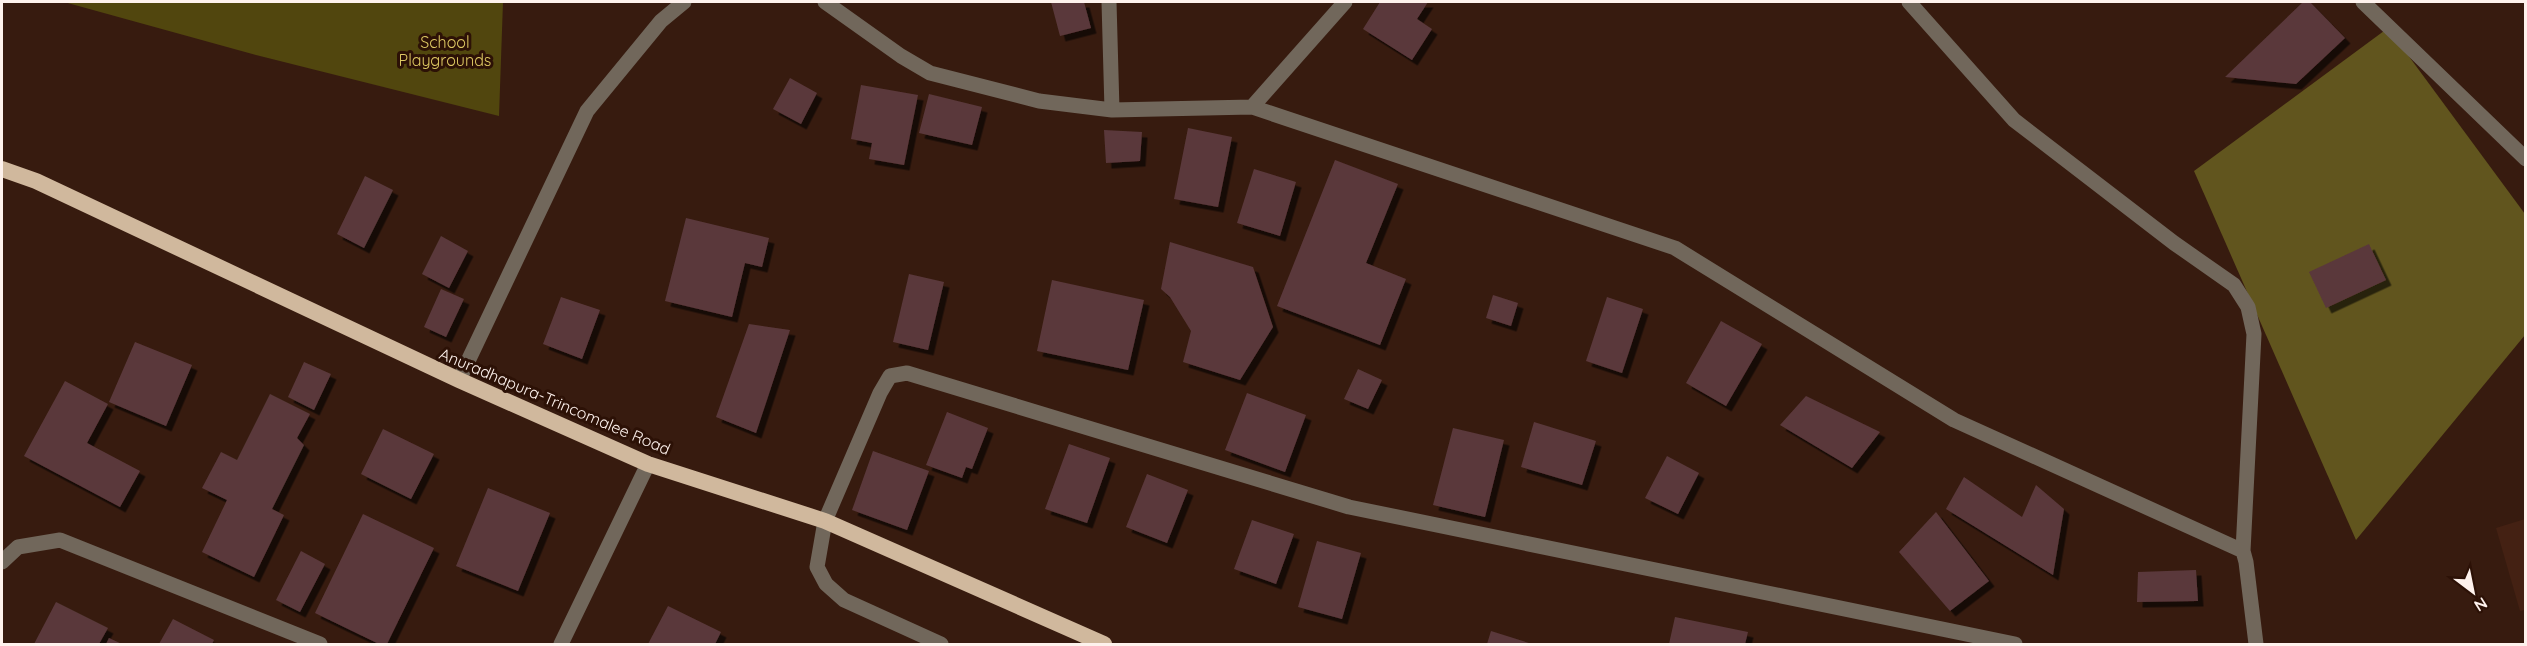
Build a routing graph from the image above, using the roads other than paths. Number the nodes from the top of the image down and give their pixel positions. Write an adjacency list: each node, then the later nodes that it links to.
1 (684, 2): 11 (street)
2 (825, 2): 8 (street)
3 (1109, 2): 8 (street)
4 (1345, 2): 7 (street)
5 (1909, 2): 14 (street)
6 (2363, 2): 9 (street)
7 (1252, 107): 8 (street); 14 (street)
8 (1112, 110)
9 (2526, 159)
10 (2, 169): 11 (highway, Anuradhapura-Trincomalee Road)
11 (459, 380): 12 (highway, Anuradhapura-Trincomalee Road)
12 (648, 464): 13 (highway, Anuradhapura-Trincomalee Road); 17 (street)
13 (825, 520): 18 (street); 19 (highway, Anuradhapura-Trincomalee Road); 20 (street)
14 (2243, 551): 21 (street)
15 (2, 562): 16 (street)
16 (320, 645)
17 (561, 645)
18 (941, 645)
19 (1104, 645)
20 (2015, 645)
21 (2256, 645)

